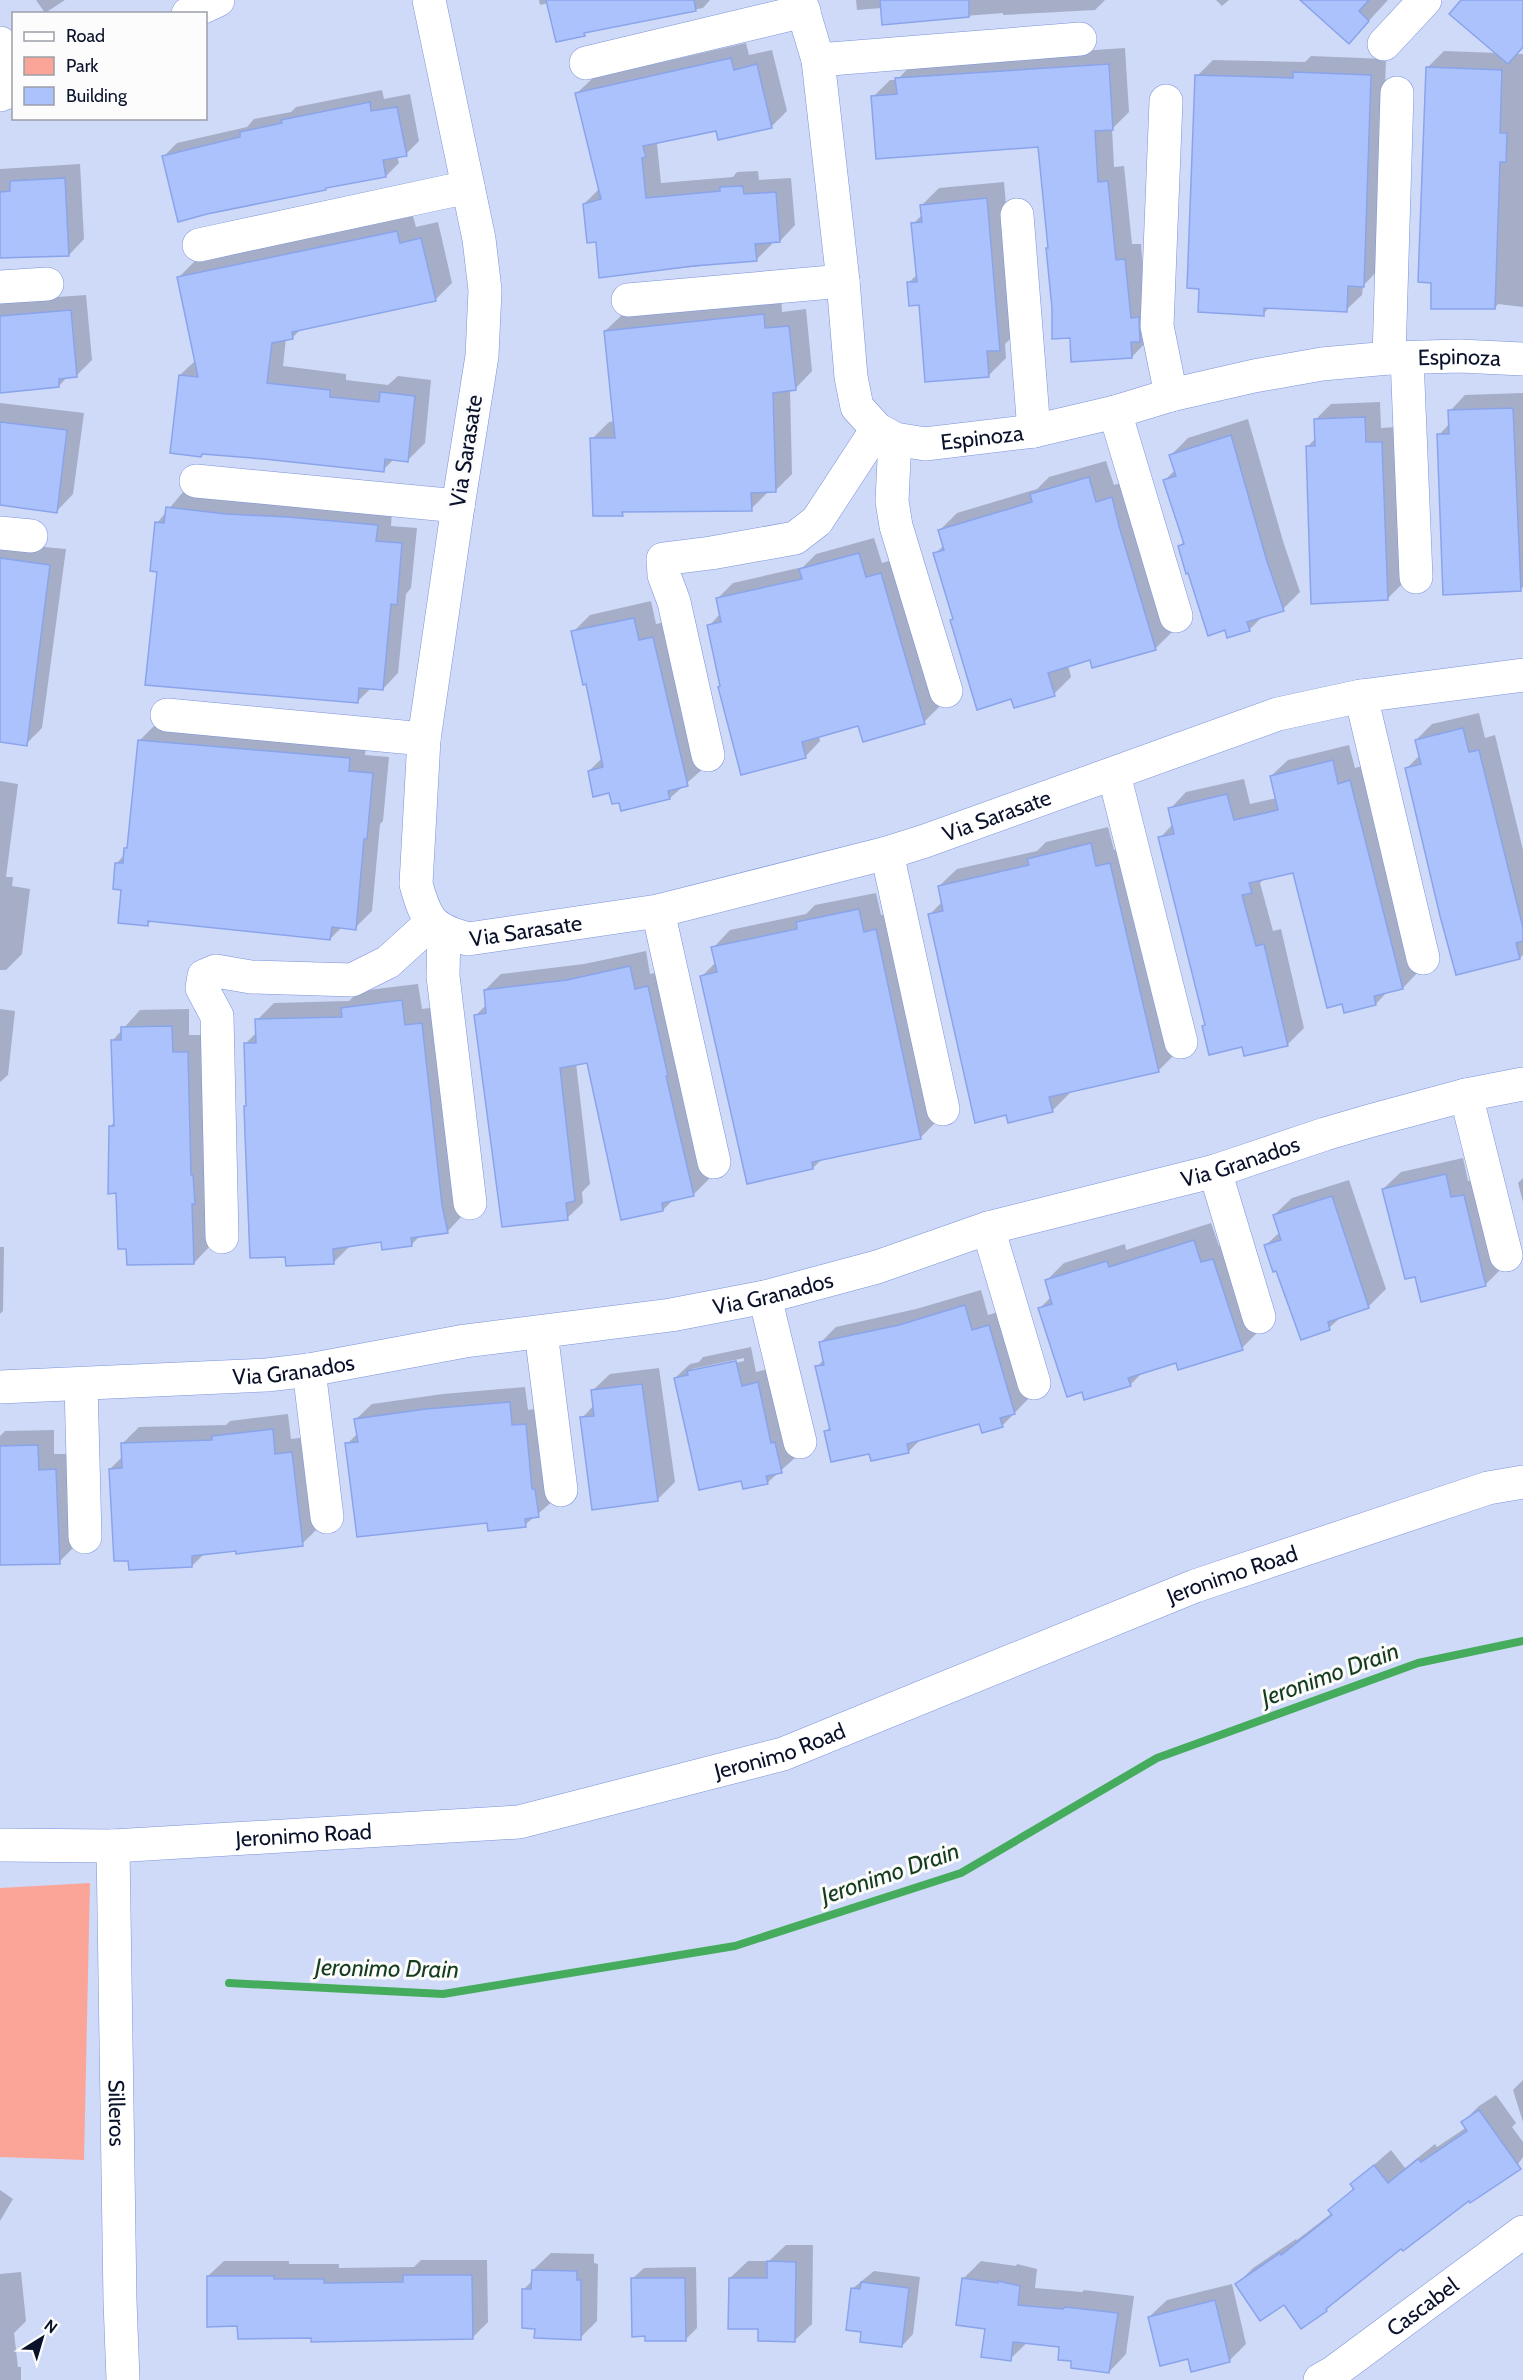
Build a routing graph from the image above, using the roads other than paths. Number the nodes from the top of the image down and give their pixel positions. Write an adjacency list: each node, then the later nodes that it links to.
1 (218, 0): 5 (street)
2 (429, 0): 14 (street, Via Sarasate)
3 (1425, 0): 8 (street)
4 (802, 6): 9 (street); 10 (street)
5 (192, 12)
6 (1080, 39): 9 (street)
7 (0, 43): 11 (street)
8 (1384, 44)
9 (818, 60): 17 (street)
10 (586, 63)
11 (12, 67)
12 (1397, 93): 21 (street)
13 (1166, 101): 23 (street)
14 (468, 188): 16 (street); 28 (street, Via Sarasate)
15 (1017, 215): 25 (street)
16 (199, 244)
17 (843, 281): 20 (street); 26 (street)
18 (47, 284): 19 (street)
19 (0, 287)
20 (628, 300)
21 (1398, 358): 22 (street, Espinoza); 23 (street, Espinoza); 29 (street)
22 (1523, 359)
23 (1171, 395): 24 (street, Espinoza)
24 (1115, 412): 25 (street, Espinoza); 30 (street)
25 (1034, 431): 26 (street, Espinoza)
26 (886, 434): 32 (street); 36 (street)
27 (196, 481): 28 (street)
28 (458, 506): 35 (street, Via Sarasate)
29 (1416, 577)
30 (1176, 616)
31 (1523, 675): 33 (street, Via Sarasate)
32 (946, 691)
33 (1361, 696): 37 (street, Via Sarasate); 41 (street)
34 (167, 715): 35 (street)
35 (424, 739): 40 (street, Via Sarasate)
36 (708, 755)
37 (1114, 774): 38 (street, Via Sarasate); 42 (street)
38 (887, 853): 39 (street, Via Sarasate); 45 (street)
39 (658, 911): 40 (street, Via Sarasate); 46 (street)
40 (438, 927): 48 (street); 50 (street)
41 (1423, 958)
42 (1181, 1042)
43 (1523, 1084): 44 (street, Via Granados)
44 (1466, 1095): 47 (street, Via Granados); 51 (street)
45 (943, 1109)
46 (714, 1162)
47 (1215, 1171): 49 (street, Via Granados); 53 (street)
48 (470, 1203)
49 (988, 1228): 52 (street, Via Granados); 56 (street)
50 (222, 1237)
51 (1506, 1255)
52 (765, 1297): 54 (street, Via Granados); 59 (street)
53 (1259, 1317)
54 (541, 1332): 55 (street, Via Granados); 61 (street)
55 (309, 1370): 57 (street, Via Granados); 62 (street)
56 (1034, 1383)
57 (81, 1384): 58 (street, Via Granados); 63 (street)
58 (0, 1387)
59 (800, 1442)
60 (1523, 1482): 65 (street, Jeronimo Road)
61 (561, 1490)
62 (327, 1517)
63 (85, 1537)
64 (0, 1845): 65 (street, Jeronimo Road)
65 (113, 1846): 67 (street, Silleros)
66 (1523, 2232): 68 (street, Cascabel)
67 (123, 2380)
68 (1320, 2380)

